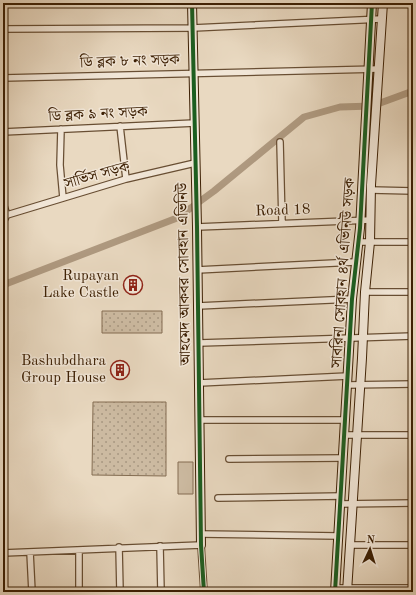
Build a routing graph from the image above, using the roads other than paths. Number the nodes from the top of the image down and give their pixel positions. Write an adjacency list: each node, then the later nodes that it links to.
1 (192, 3): 6 (street, আহমেদ আকবর সোবহান এভিনিউ)
2 (372, 3): 5 (street, সাবরিনা সোবহান ৪র্থ এভিনিউ সড়ক)
3 (383, 3): 4 (street, সাবরিনা সোবহান ৪র্থ এভিনিউ সড়ক)
4 (381, 19): 5 (street); 8 (street, সাবরিনা সোবহান ৪র্থ এভিনিউ সড়ক)
5 (372, 20): 6 (street); 8 (street, সাবরিনা সোবহান ৪র্থ এভিনিউ সড়ক)
6 (193, 28): 7 (street); 9 (street, আহমেদ আকবর সোবহান এভিনিউ)
7 (3, 29)
8 (373, 69): 9 (street, ডি ব্লক ৮ নং সড়ক); 18 (street, সাবরিনা সোবহান ৪র্থ এভিনিউ সড়ক); 23 (street, সাবরিনা সোবহান ৪র্থ এভিনিউ সড়ক)
9 (194, 72): 10 (street, ডি ব্লক ৮ নং সড়ক); 11 (street, আহমেদ আকবর সোবহান এভিনিউ)
10 (3, 78)
11 (195, 123): 12 (street, ডি ব্লক ৯ নং সড়ক); 16 (street, আহমেদ আকবর সোবহান এভিনিউ)
12 (120, 126): 13 (street, ডি ব্লক ৯ নং সড়ক); 17 (street)
13 (61, 129): 14 (street, ডি ব্লক ৯ নং সড়ক); 20 (street)
14 (3, 132)
15 (280, 142): 26 (street)
16 (195, 163): 17 (street, সার্ভিস সড়ক); 27 (street, আহমেদ আকবর সোবহান এভিনিউ)
17 (126, 179): 20 (street, সার্ভিস সড়ক)
18 (371, 190): 19 (street); 24 (street, সাবরিনা সোবহান ৪র্থ এভিনিউ সড়ক)
19 (413, 191)
20 (62, 198): 22 (street, সার্ভিস সড়ক)
21 (3, 203): 22 (street)
22 (8, 215): 25 (street)
23 (361, 220): 24 (street, Road 18); 26 (street, Road 18); 28 (street, সাবরিনা সোবহান ৪র্থ এভিনিউ সড়ক)
24 (371, 220): 29 (street, সাবরিনা সোবহান ৪র্থ এভিনিউ সড়ক)
25 (3, 222)
26 (282, 223): 27 (street, Road 18)
27 (197, 227): 32 (street, আহমেদ আকবর সোবহান এভিনিউ)
28 (359, 242): 29 (street); 31 (street, সাবরিনা সোবহান ৪র্থ এভিনিউ সড়ক)
29 (370, 242): 30 (street); 33 (street, সাবরিনা সোবহান ৪র্থ এভিনিউ সড়ক)
30 (413, 242)
31 (355, 262): 32 (street); 35 (street, সাবরিনা সোবহান ৪র্থ এভিনিউ সড়ক)
32 (197, 270): 36 (street, আহমেদ আকবর সোবহান এভিনিউ)
33 (365, 292): 34 (street); 38 (street, সাবরিনা সোবহান ৪র্থ এভিনিউ সড়ক)
34 (413, 292)
35 (352, 299): 36 (street); 39 (street, সাবরিনা সোবহান ৪র্থ এভিনিউ সড়ক)
36 (198, 306): 40 (street, আহমেদ আকবর সোবহান এভিনিউ)
37 (413, 336): 38 (street)
38 (363, 337): 39 (street); 45 (street, সাবরিনা সোবহান ৪র্থ এভিনিউ সড়ক)
39 (349, 338): 40 (street); 41 (street, সাবরিনা সোবহান ৪র্থ এভিনিউ সড়ক)
40 (198, 342): 42 (street, আহমেদ আকবর সোবহান এভিনিউ)
41 (348, 376): 42 (street); 44 (street, সাবরিনা সোবহান ৪র্থ এভিনিউ সড়ক)
42 (199, 383): 46 (street, আহমেদ আকবর সোবহান এভিনিউ)
43 (413, 384): 45 (street)
44 (347, 385): 45 (street); 47 (street, সাবরিনা সোবহান ৪র্থ এভিনিউ সড়ক)
45 (360, 385): 49 (street, সাবরিনা সোবহান ৪র্থ এভিনিউ সড়ক)
46 (200, 420): 47 (street); 57 (street, আহমেদ আকবর সোবহান এভিনিউ)
47 (345, 420): 48 (street, সাবরিনা সোবহান ৪র্থ এভিনিউ সড়ক)
48 (344, 435): 49 (street); 51 (street, সাবরিনা সোবহান ৪র্থ এভিনিউ সড়ক)
49 (356, 435): 50 (street); 56 (street, সাবরিনা সোবহান ৪র্থ এভিনিউ সড়ক)
50 (413, 435)
51 (343, 458): 52 (street); 54 (street, সাবরিনা সোবহান ৪র্থ এভিনিউ সড়ক)
52 (229, 459)
53 (218, 498): 54 (street)
54 (340, 500): 56 (street); 58 (street, সাবরিনা সোবহান ৪র্থ এভিনিউ সড়ক)
55 (413, 503): 56 (street)
56 (352, 504): 60 (street, সাবরিনা সোবহান ৪র্থ এভিনিউ সড়ক)
57 (201, 534): 58 (street); 59 (street, আহমেদ আকবর সোবহান এভিনিউ)
58 (338, 536): 68 (street, সাবরিনা সোবহান ৪র্থ এভিনিউ সড়ক)
59 (201, 545): 62 (street); 74 (street)
60 (350, 545): 61 (street); 69 (street, সাবরিনা সোবহান ৪র্থ এভিনিউ সড়ক)
61 (413, 545)
62 (160, 546): 63 (street); 73 (street)
63 (119, 547): 64 (street); 72 (street)
64 (79, 550): 65 (street); 71 (street)
65 (30, 552): 66 (street); 70 (street)
66 (3, 553)
67 (413, 588): 69 (street)
68 (335, 590): 69 (street)
69 (347, 590)
70 (32, 592)
71 (79, 592)
72 (120, 592)
73 (161, 592)
74 (204, 592)

